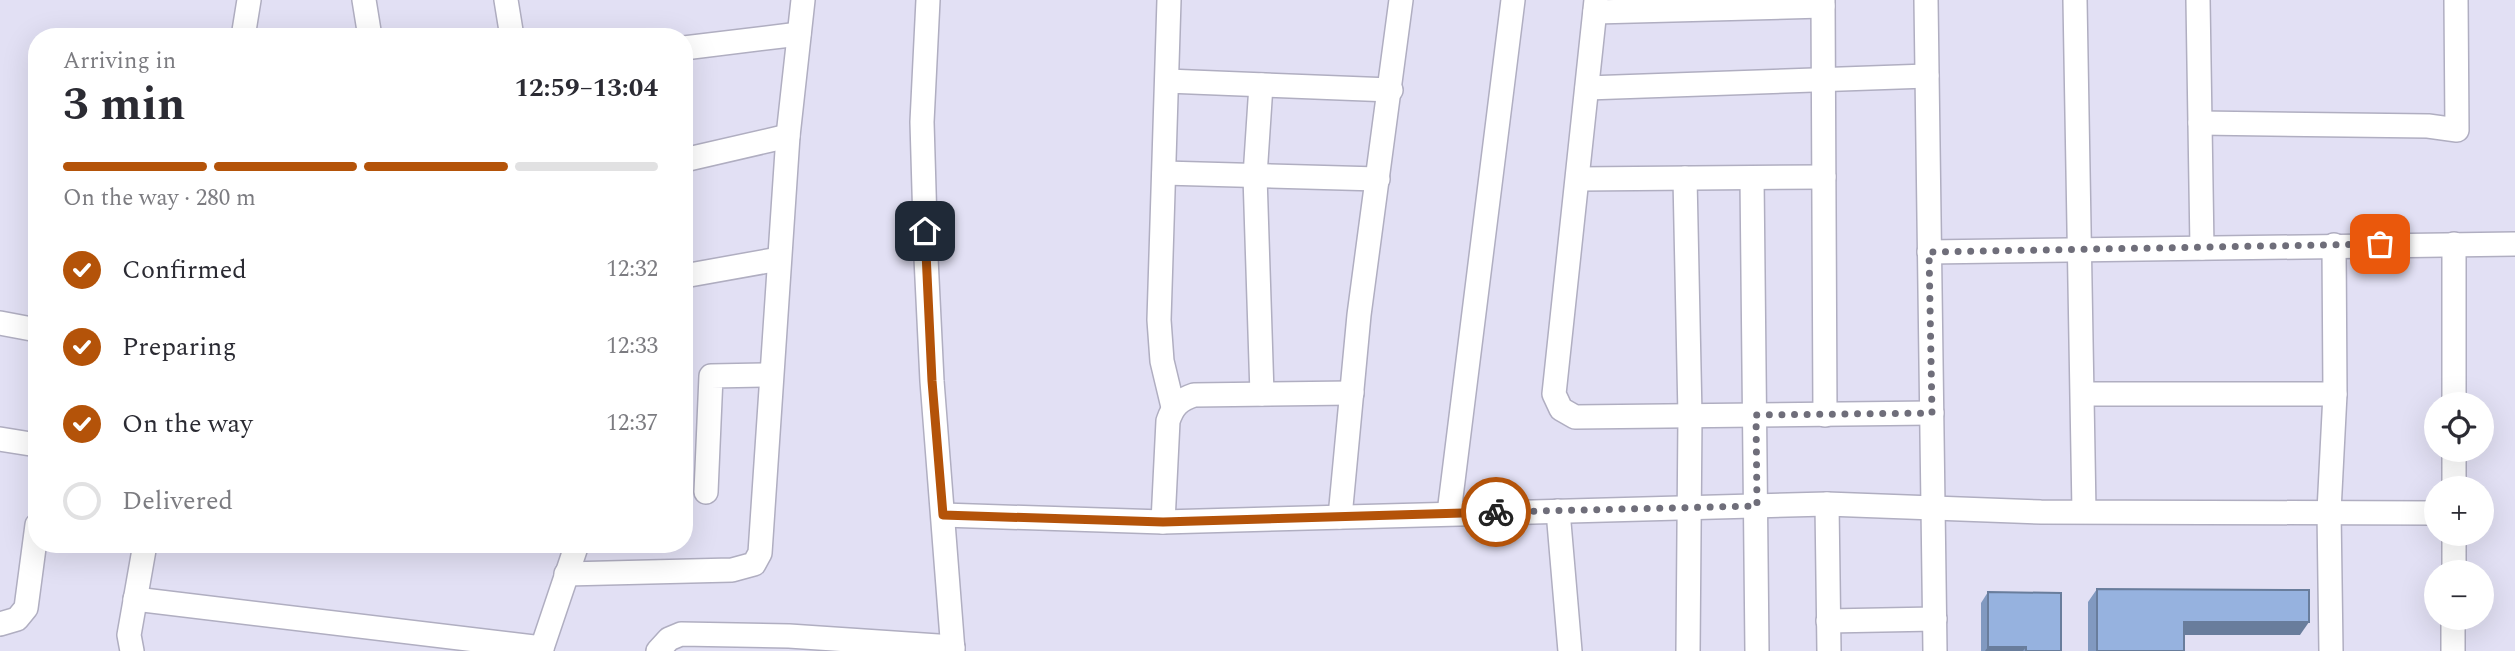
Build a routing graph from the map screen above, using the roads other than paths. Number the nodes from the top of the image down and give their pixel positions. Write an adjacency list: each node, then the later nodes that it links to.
1 (249, 0): 16 (street)
2 (364, 0): 17 (street)
3 (506, 0): 18 (street)
4 (803, 0): 19 (street)
5 (928, 0): 70 (street)
6 (1169, 0): 23 (street)
7 (1401, 0): 26 (street)
8 (1513, 0): 68 (street)
9 (1926, 0): 21 (street)
10 (2075, 0): 41 (street)
11 (2198, 0): 27 (street)
12 (2456, 0): 27 (street)
13 (1762, 3): 14 (street); 15 (street)
14 (1823, 3): 22 (street)
15 (1596, 6): 25 (street)
16 (244, 28)
17 (369, 28)
18 (511, 28)
19 (799, 34): 20 (street); 28 (street)
20 (693, 47)
21 (1927, 76): 22 (street); 42 (street)
22 (1824, 79): 25 (street); 32 (street)
23 (1167, 80): 24 (street); 30 (street)
24 (1261, 85): 26 (street); 31 (street)
25 (1587, 88): 36 (street)
26 (1391, 90): 35 (street)
27 (2200, 123): 40 (street)
28 (788, 136): 29 (street); 43 (street)
29 (693, 158)
30 (1164, 173): 31 (street); 53 (street)
31 (1255, 176): 35 (street); 50 (street)
32 (1824, 177): 34 (street); 56 (street)
33 (1685, 178): 34 (street); 36 (street); 57 (street)
34 (1752, 178): 55 (street)
35 (1378, 179): 49 (street)
36 (1578, 179): 57 (street)
37 (2454, 244): 38 (street); 39 (street); 48 (street)
38 (2515, 244)
39 (2334, 246): 40 (street); 52 (street)
40 (2202, 248): 41 (street)
41 (2080, 249): 42 (street); 51 (street)
42 (1929, 252): 54 (street)
43 (779, 259): 44 (street); 47 (street)
44 (693, 274)
45 (0, 323): 46 (street)
46 (28, 328)
47 (771, 375): 60 (street); 76 (street)
48 (2454, 392)
49 (1352, 393): 50 (street); 71 (street)
50 (1262, 394): 53 (street)
51 (2082, 394): 52 (street); 67 (street)
52 (2335, 394): 66 (street)
53 (1173, 407): 72 (street)
54 (1932, 413): 56 (street); 64 (street)
55 (1756, 415): 56 (street); 57 (street); 62 (street)
56 (1825, 415)
57 (1690, 416): 63 (street)
58 (0, 439): 59 (street)
59 (28, 444)
60 (706, 492)
61 (1827, 504): 62 (street); 64 (street); 79 (street)
62 (1757, 506): 63 (street); 89 (street)
63 (1690, 508): 65 (street); 88 (street)
64 (1934, 508): 67 (street); 78 (street)
65 (1558, 511): 68 (street); 87 (street)
66 (2329, 511): 67 (street); 69 (street); 92 (street)
67 (2084, 512)
68 (1449, 513): 71 (street)
69 (2424, 513)
70 (943, 515): 72 (street); 83 (street)
71 (1340, 517): 72 (street)
72 (1163, 522)
73 (33, 553): 80 (street)
74 (143, 553): 77 (street)
75 (574, 553): 76 (street)
76 (566, 574): 84 (street)
77 (135, 599): 84 (street); 85 (street)
78 (1935, 620): 79 (street); 91 (street)
79 (1828, 621): 90 (street)
80 (0, 624)
81 (2454, 630): 93 (street)
82 (739, 643): 83 (street); 86 (street)
83 (953, 649)
84 (541, 650)
85 (132, 651)
86 (659, 651)
87 (1570, 651)
88 (1688, 651)
89 (1757, 651)
90 (1829, 651)
91 (1935, 651)
92 (2331, 651)
93 (2453, 651)

